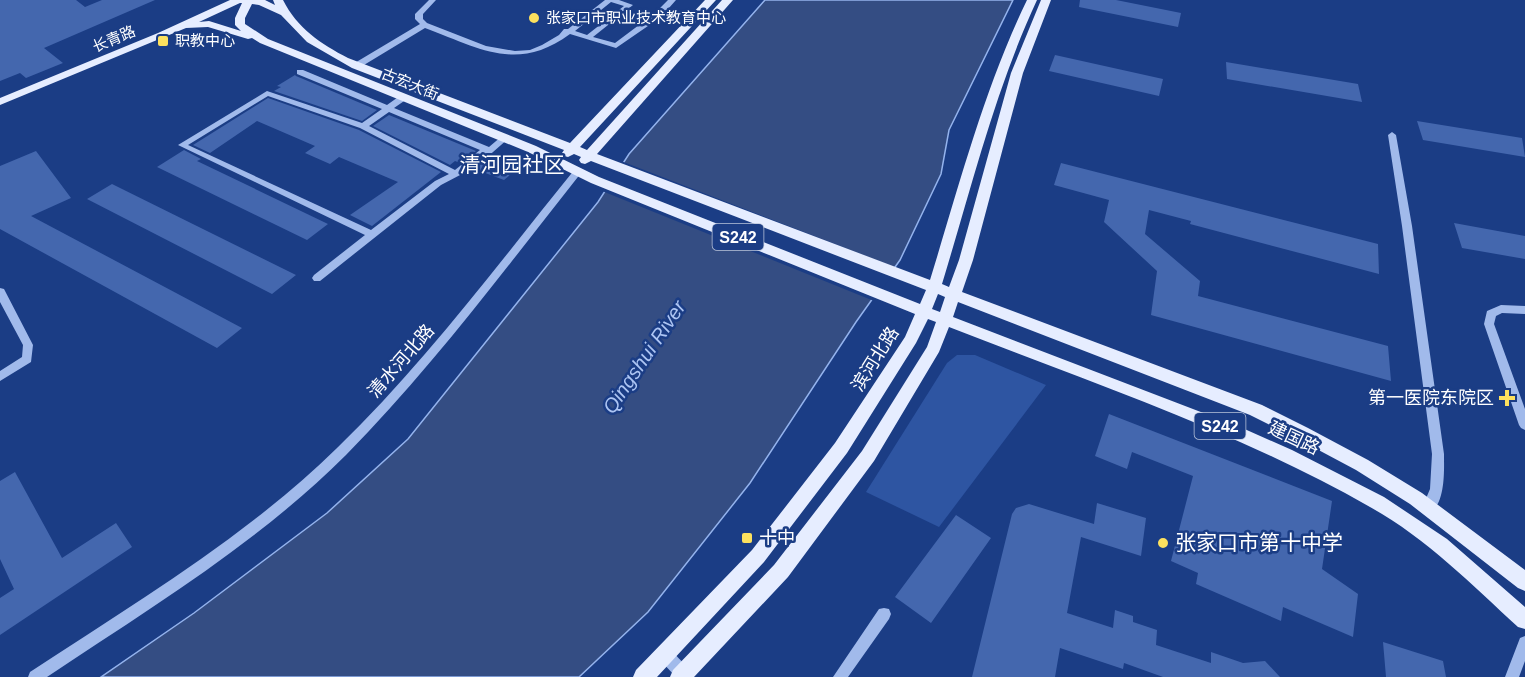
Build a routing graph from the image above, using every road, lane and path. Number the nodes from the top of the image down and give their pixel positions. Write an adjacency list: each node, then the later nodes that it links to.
1 (224, 0): 11 (main road, 长青路)
2 (243, 0): 12 (main road); 15 (main road, 长青路); 17 (main road, 古宏大街)
3 (278, 0): 12 (main road, 古宏大街)
4 (433, 0): 13 (street)
5 (610, 0): 14 (street); 16 (street)
6 (672, 0): 16 (street)
7 (711, 0): 27 (main road)
8 (728, 0): 28 (main road, 清水河北路)
9 (1032, 0): 35 (main road, 滨河北路)
10 (1046, 0): 38 (main road)
11 (212, 2): 20 (main road, 长青路)
12 (286, 15): 18 (main road, 古宏大街)
13 (424, 25): 14 (street); 18 (street)
14 (567, 32): 16 (street)
15 (162, 35): 17 (main road); 22 (main road, 长青路)
16 (587, 38)
17 (264, 41): 21 (main road, 古宏大街)
18 (356, 66): 27 (main road, 古宏大街)
19 (300, 72): 23 (street)
20 (0, 93)
21 (404, 97): 23 (street); 26 (main road, 古宏大街)
22 (0, 102)
23 (388, 108): 24 (street); 31 (street)
24 (363, 126): 31 (street); 32 (street)
25 (1392, 135): 44 (street)
26 (505, 138): 29 (main road, 古宏大街); 31 (street)
27 (573, 148): 28 (main road, 古宏大街); 29 (main road)
28 (589, 154): 30 (main road, 清水河北路); 33 (main road, 古宏大街 / S242)
29 (560, 161): 30 (main road, 古宏大街)
30 (578, 171): 37 (main road, 古宏大街 / S242); 51 (street, 清水河北路)
31 (456, 174): 32 (street)
32 (373, 234): 34 (street)
33 (894, 273): 35 (main road, 建国路 / S242)
34 (317, 278)
35 (934, 288): 38 (main road, 建国路 / S242); 40 (main road, 滨河北路)
36 (0, 292): 42 (street)
37 (880, 294): 40 (main road, 建国路 / S242)
38 (954, 296): 41 (main road); 44 (main road, 建国路 / S242)
39 (1525, 310): 43 (street)
40 (923, 311): 41 (main road, 建国路 / S242); 49 (main road, 滨河北路)
41 (946, 320): 47 (main road, 建国路 / S242); 50 (main road)
42 (0, 377)
43 (1525, 426)
44 (1428, 508): 45 (main road, 建国路 / S242)
45 (1525, 582)
46 (884, 614): 53 (street)
47 (1525, 620)
48 (1525, 643): 54 (street)
49 (664, 654): 50 (street); 52 (main road, 滨河北路)
50 (683, 676)
51 (35, 677)
52 (643, 677)
53 (840, 677)
54 (1512, 677)

